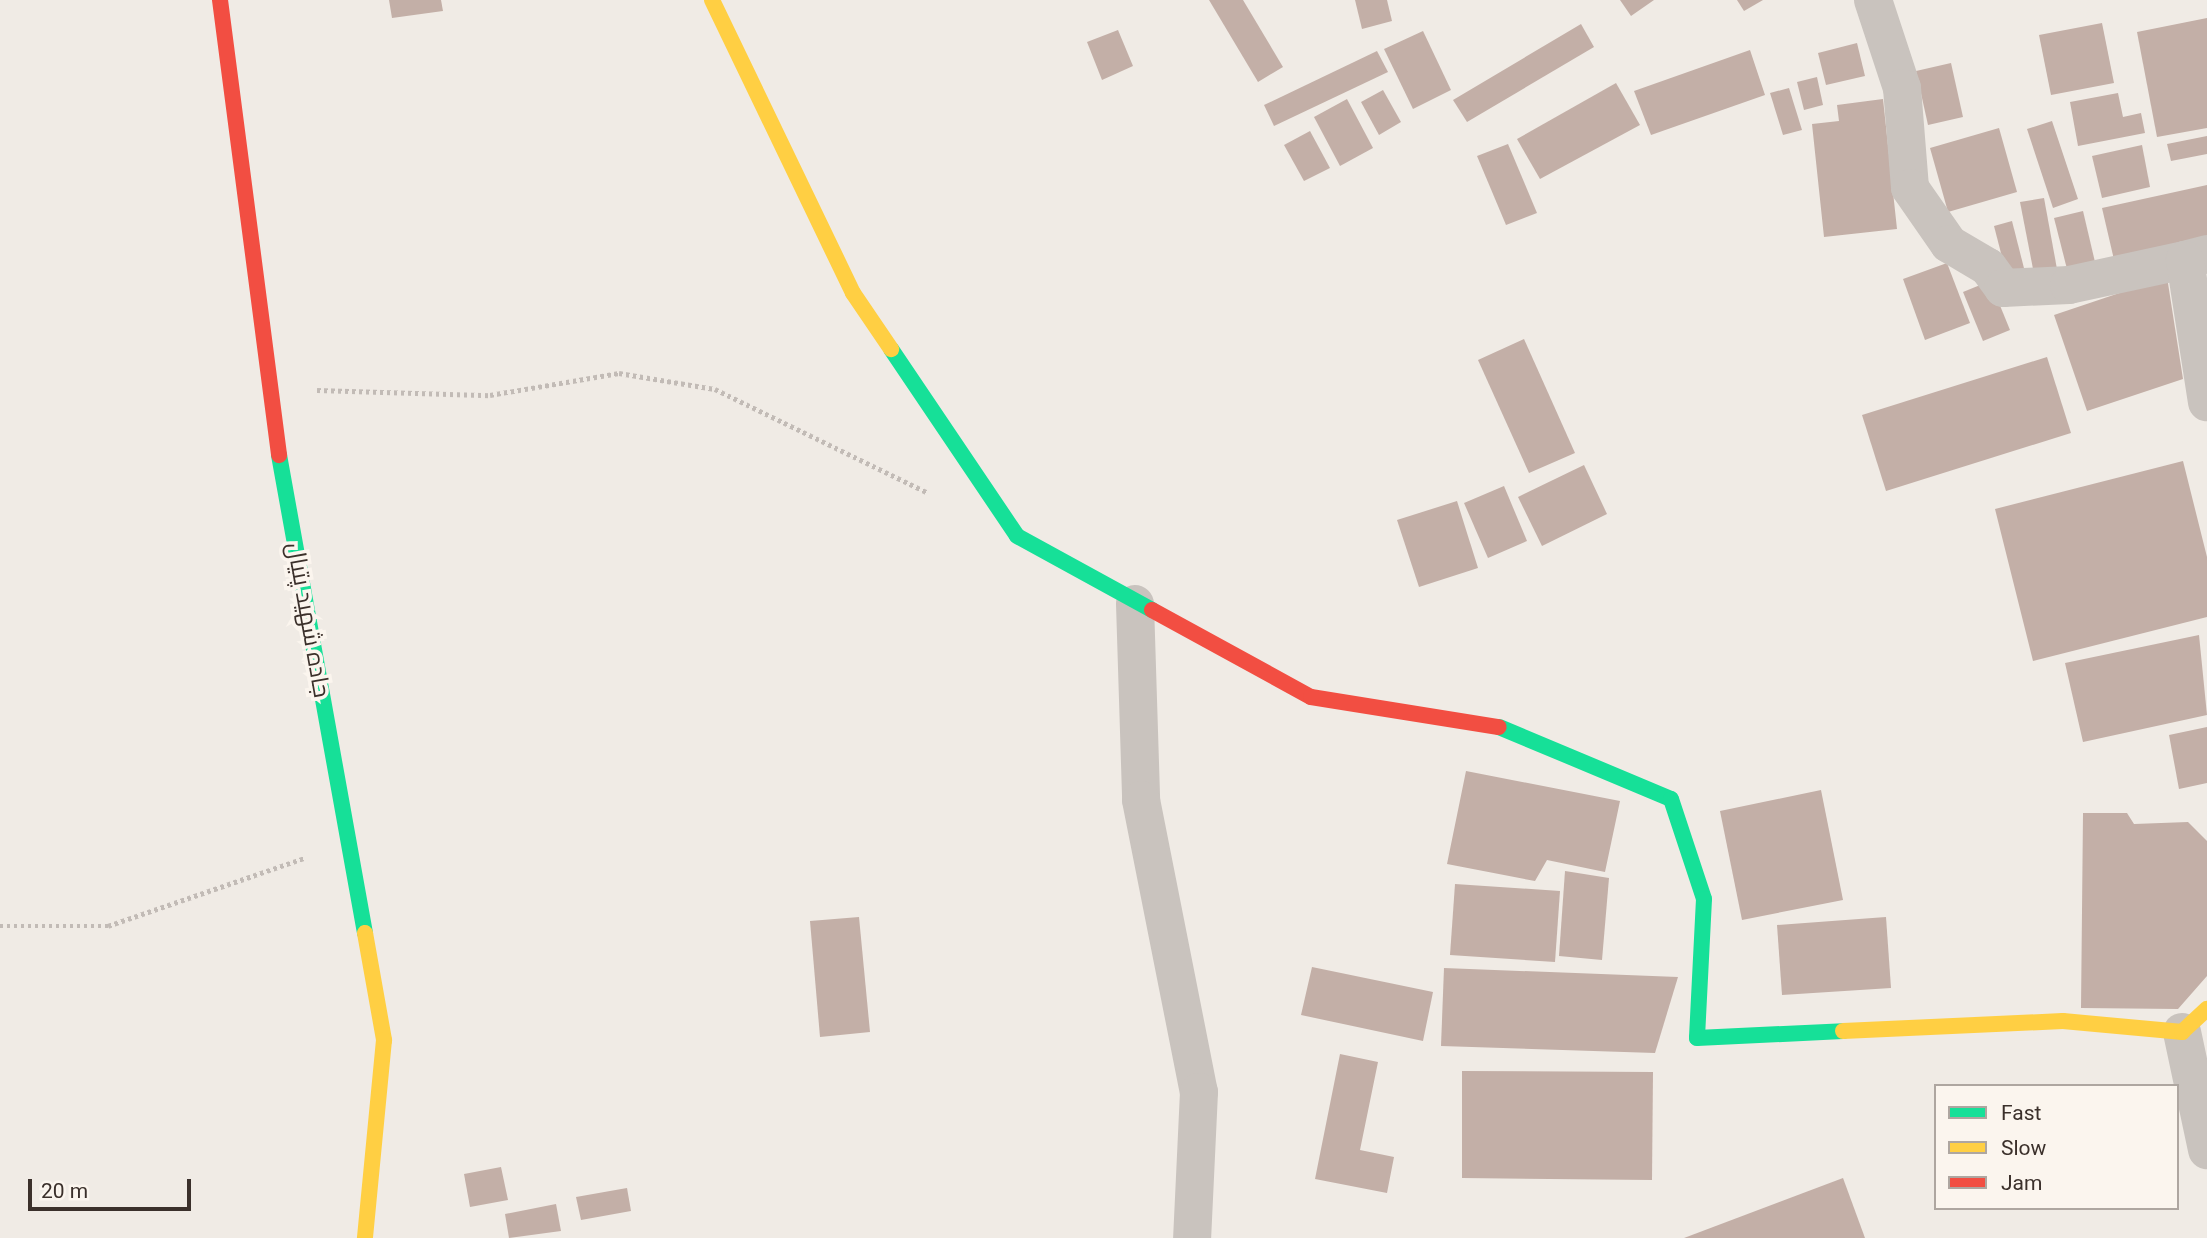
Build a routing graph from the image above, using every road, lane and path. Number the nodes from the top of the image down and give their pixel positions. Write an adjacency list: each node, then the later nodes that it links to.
1 (220, 0): 5 (street, جاده شهید پتیال)
2 (712, 0): 8 (street)
3 (1873, 0): 4 (street)
4 (2196, 257): 6 (street)
5 (269, 388): 7 (path); 9 (street, جاده شهید پتیال)
6 (2207, 402)
7 (932, 495)
8 (1135, 604): 11 (street); 14 (street)
9 (348, 843): 10 (path); 13 (street, جاده شهید پتیال)
10 (0, 926)
11 (2194, 1021): 12 (street)
12 (2207, 1150)
13 (365, 1238)
14 (1192, 1238)

